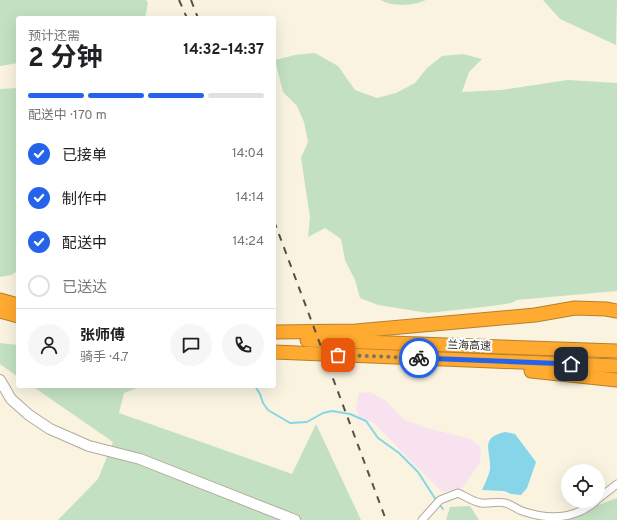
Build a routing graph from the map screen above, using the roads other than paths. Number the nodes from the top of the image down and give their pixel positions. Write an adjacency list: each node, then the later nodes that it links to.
1 (0, 300): 2 (highway)
2 (16, 304)
3 (0, 311): 5 (highway)
4 (617, 311): 6 (highway)
5 (16, 315)
6 (276, 332)
7 (276, 339): 8 (highway, 兰海高速)
8 (617, 351)
9 (276, 352): 10 (highway, 兰海高速)
10 (464, 360): 11 (highway, 兰海高速); 13 (highway)
11 (617, 366)
12 (0, 380): 17 (main road)
13 (617, 380)
14 (617, 484): 15 (street)
15 (605, 494)
16 (586, 508): 18 (street)
17 (295, 520)
18 (422, 520)

